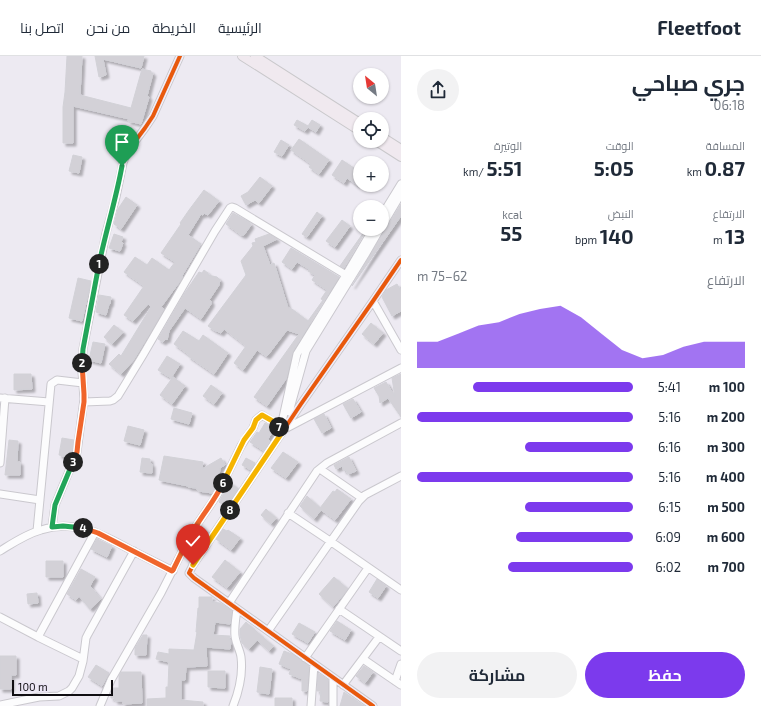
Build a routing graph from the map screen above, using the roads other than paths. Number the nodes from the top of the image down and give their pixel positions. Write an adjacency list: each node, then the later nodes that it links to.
1 (180, 56): 21 (street)
2 (242, 56): 5 (main road)
3 (255, 56): 4 (main road)
4 (353, 119)
5 (353, 127)
6 (389, 141): 8 (main road)
7 (386, 148): 9 (main road)
8 (401, 149)
9 (401, 158)
10 (401, 184): 12 (street)
11 (401, 194): 13 (street)
12 (389, 204)
13 (389, 214)
14 (369, 236): 17 (street)
15 (375, 236): 17 (street)
16 (401, 260): 18 (street)
17 (349, 276): 24 (street); 26 (street)
18 (373, 301): 19 (street); 26 (street)
19 (401, 350)
20 (401, 368): 26 (street)
21 (83, 383): 23 (street); 24 (street)
22 (2, 398): 23 (street); 27 (street)
23 (49, 402): 32 (street)
24 (84, 402): 34 (street)
25 (401, 423): 28 (street)
26 (283, 430): 41 (street); 43 (street)
27 (0, 463)
28 (320, 469): 31 (street); 33 (street)
29 (401, 476): 31 (street)
30 (0, 494): 32 (street)
31 (362, 498): 37 (street)
32 (40, 500): 35 (street)
33 (288, 513): 37 (street); 43 (street)
34 (52, 527): 35 (street); 36 (street)
35 (37, 531): 38 (street)
36 (95, 532): 39 (street); 48 (street)
37 (330, 541): 40 (street); 47 (street)
38 (0, 551)
39 (134, 551): 41 (street); 52 (street)
40 (368, 568): 42 (street); 45 (street)
41 (172, 571): 61 (street)
42 (401, 590)
43 (229, 603): 44 (street)
44 (237, 609): 47 (street); 62 (street)
45 (339, 609): 49 (street); 51 (street)
46 (0, 616): 48 (street)
47 (268, 630): 51 (street)
48 (38, 637): 52 (street)
49 (379, 637): 50 (street); 53 (street)
50 (401, 651)
51 (305, 658): 54 (street)
52 (83, 659): 60 (street)
53 (363, 659): 57 (street); 58 (street)
54 (314, 664): 56 (street); 63 (street)
55 (401, 664): 57 (street)
56 (333, 678): 58 (street); 64 (street)
57 (395, 681): 59 (street)
58 (343, 685): 65 (street)
59 (401, 686)
60 (0, 705)
61 (100, 706)
62 (233, 706)
63 (311, 706)
64 (333, 706)
65 (373, 706)

